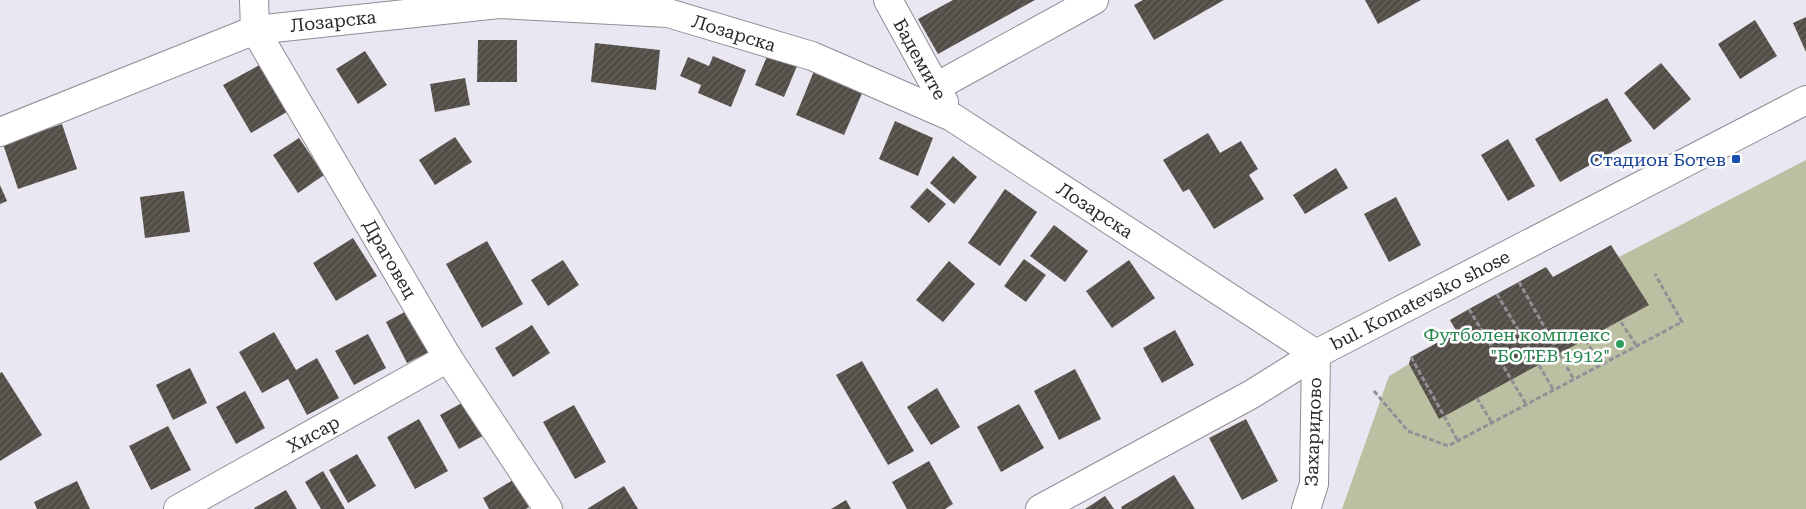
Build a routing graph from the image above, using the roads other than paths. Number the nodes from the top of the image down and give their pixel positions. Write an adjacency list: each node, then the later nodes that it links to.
1 (254, 0): 4 (street, Драговец)
2 (888, 0): 5 (street, Бадемите)
3 (1094, 0): 5 (street)
4 (255, 30): 7 (street, Лозарска); 8 (street, Лозарска); 10 (street, Драговец)
5 (936, 87): 7 (street, Бадемите)
6 (1806, 100): 9 (street, bul. Komatevsko shose)
7 (952, 117): 9 (street, Лозарска)
8 (0, 132)
9 (1316, 354): 11 (street, Захаридово); 14 (street, bul. Komatevsko shose)
10 (448, 358): 12 (street, Хисар); 13 (street, Драговец)
11 (1310, 496): 15 (street)
12 (178, 509)
13 (548, 509)
14 (1040, 509)
15 (1328, 509)

